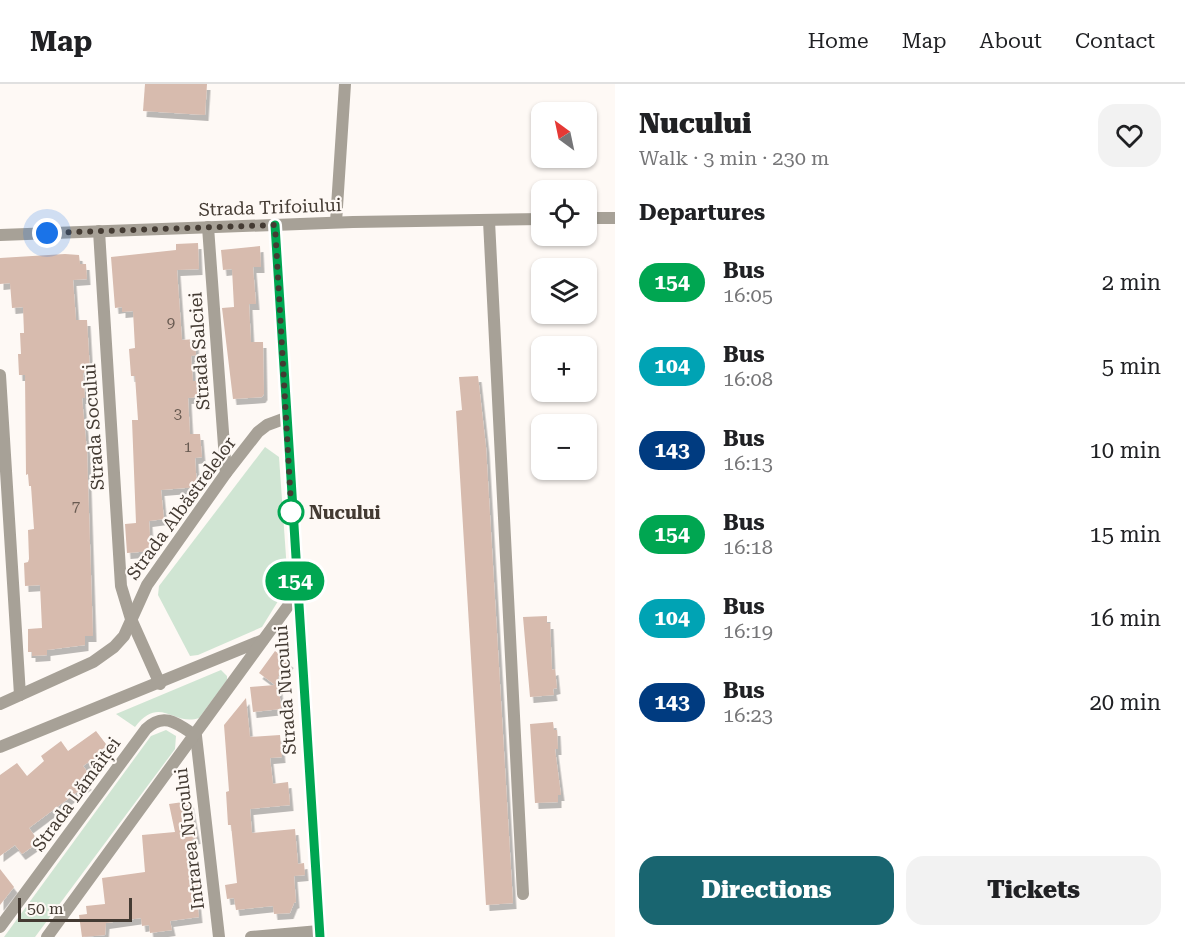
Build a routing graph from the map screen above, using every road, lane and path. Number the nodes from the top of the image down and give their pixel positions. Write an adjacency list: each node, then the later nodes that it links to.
1 (345, 84): 6 (street)
2 (597, 218): 3 (street)
3 (615, 218)
4 (531, 219): 5 (street, Strada Trifoiului)
5 (489, 221): 6 (street, Strada Trifoiului); 22 (street)
6 (336, 222): 7 (street, Strada Trifoiului)
7 (275, 225): 8 (street, Strada Trifoiului); 12 (street, Strada Nucului)
8 (208, 227): 9 (street, Strada Trifoiului); 13 (street, Strada Salciei)
9 (99, 231): 10 (street, Strada Trifoiului); 15 (street, Strada Socului)
10 (0, 235)
11 (0, 375): 18 (street)
12 (286, 418): 13 (street, Strada Albăstrelelor); 14 (street, Strada Nucului)
13 (226, 473): 15 (street, Strada Albăstrelelor)
14 (296, 595): 16 (street); 24 (street, Strada Nucului)
15 (130, 619): 17 (street, Strada Socului); 18 (street, Strada Albăstrelelor)
16 (264, 640): 17 (street); 20 (street)
17 (160, 684): 21 (street)
18 (20, 695): 19 (street, Strada Albăstrelelor)
19 (0, 704)
20 (196, 736): 23 (street, Strada Lămâiței); 25 (street); 26 (street, Intrarea Nucului)
21 (0, 747)
22 (523, 894)
23 (0, 927)
24 (320, 934): 27 (street)
25 (47, 937)
26 (219, 937)
27 (251, 937)

